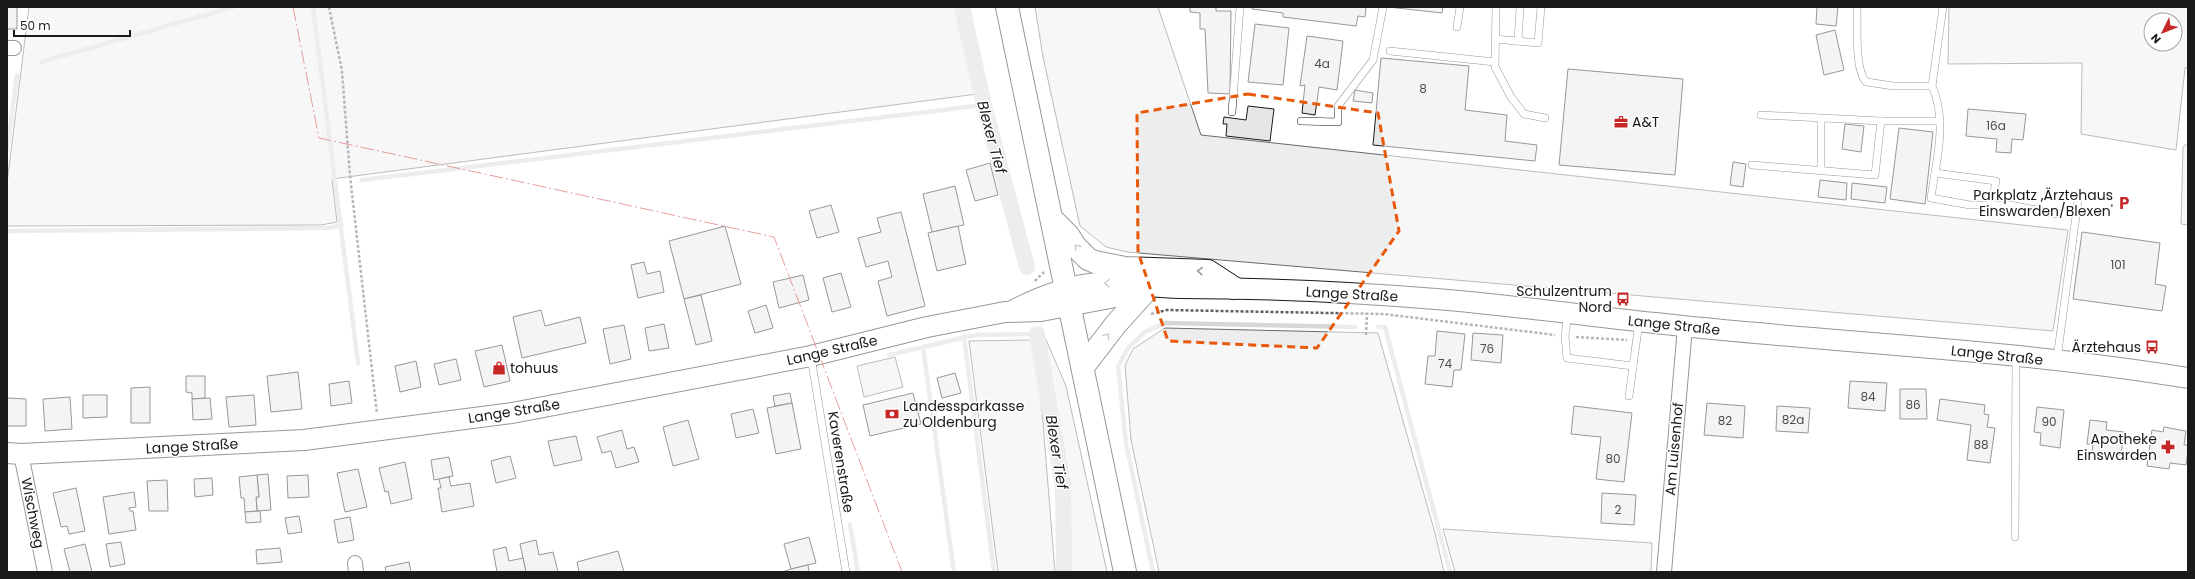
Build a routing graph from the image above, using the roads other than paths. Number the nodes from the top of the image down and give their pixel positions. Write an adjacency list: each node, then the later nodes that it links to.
1 (1007, 7): 29 (main road)
2 (1240, 7): 16 (lane)
3 (1383, 7): 20 (lane)
4 (1460, 7): 10 (lane)
5 (1496, 7): 11 (lane)
6 (1520, 7): 12 (lane)
7 (1541, 7): 12 (lane)
8 (1857, 7): 15 (lane)
9 (1943, 7): 15 (lane)
10 (1457, 27)
11 (1495, 39): 12 (lane); 14 (lane)
12 (1518, 41)
13 (1390, 51): 14 (lane)
14 (1495, 62): 18 (lane)
15 (1932, 86): 22 (lane)
16 (1232, 112)
17 (1761, 115): 19 (lane)
18 (1545, 118)
19 (1821, 119): 21 (lane); 24 (lane)
20 (1302, 121)
21 (1881, 121): 22 (lane); 24 (lane)
22 (1940, 122): 25 (lane)
23 (1752, 165): 24 (lane)
24 (1820, 170)
25 (1935, 173): 27 (lane); 27 (lane)
26 (2078, 202): 38 (lane)
27 (1991, 206): 28 (lane)
28 (2058, 214)
29 (1053, 220): 30 (main road, one-way to 29); 32 (main road)
30 (1234, 288): 31 (street, Lange Straße); 33 (street, Lange Straße)
31 (1152, 290): 32 (street, Lange Straße); 40 (main road, one-way to 31)
32 (1068, 298): 36 (street, Lange Straße); 40 (main road)
33 (1568, 313): 35 (street, Lange Straße); 39 (lane)
34 (1684, 326): 35 (street, Lange Straße); 37 (street, Lange Straße); 48 (street, Am Luisenhof)
35 (1638, 331): 39 (lane)
36 (810, 356): 43 (street, Lange Straße); 46 (lane, Kaverenstraße)
37 (2016, 356): 38 (street, Lange Straße); 44 (lane)
38 (2057, 361): 41 (street, Lange Straße)
39 (1633, 366): 42 (lane)
40 (1083, 367): 47 (main road)
41 (2188, 378)
42 (1629, 396)
43 (14, 454): 45 (street, Wischweg)
44 (2015, 537)
45 (44, 572)
46 (846, 572)
47 (1125, 572)
48 (1664, 572)

